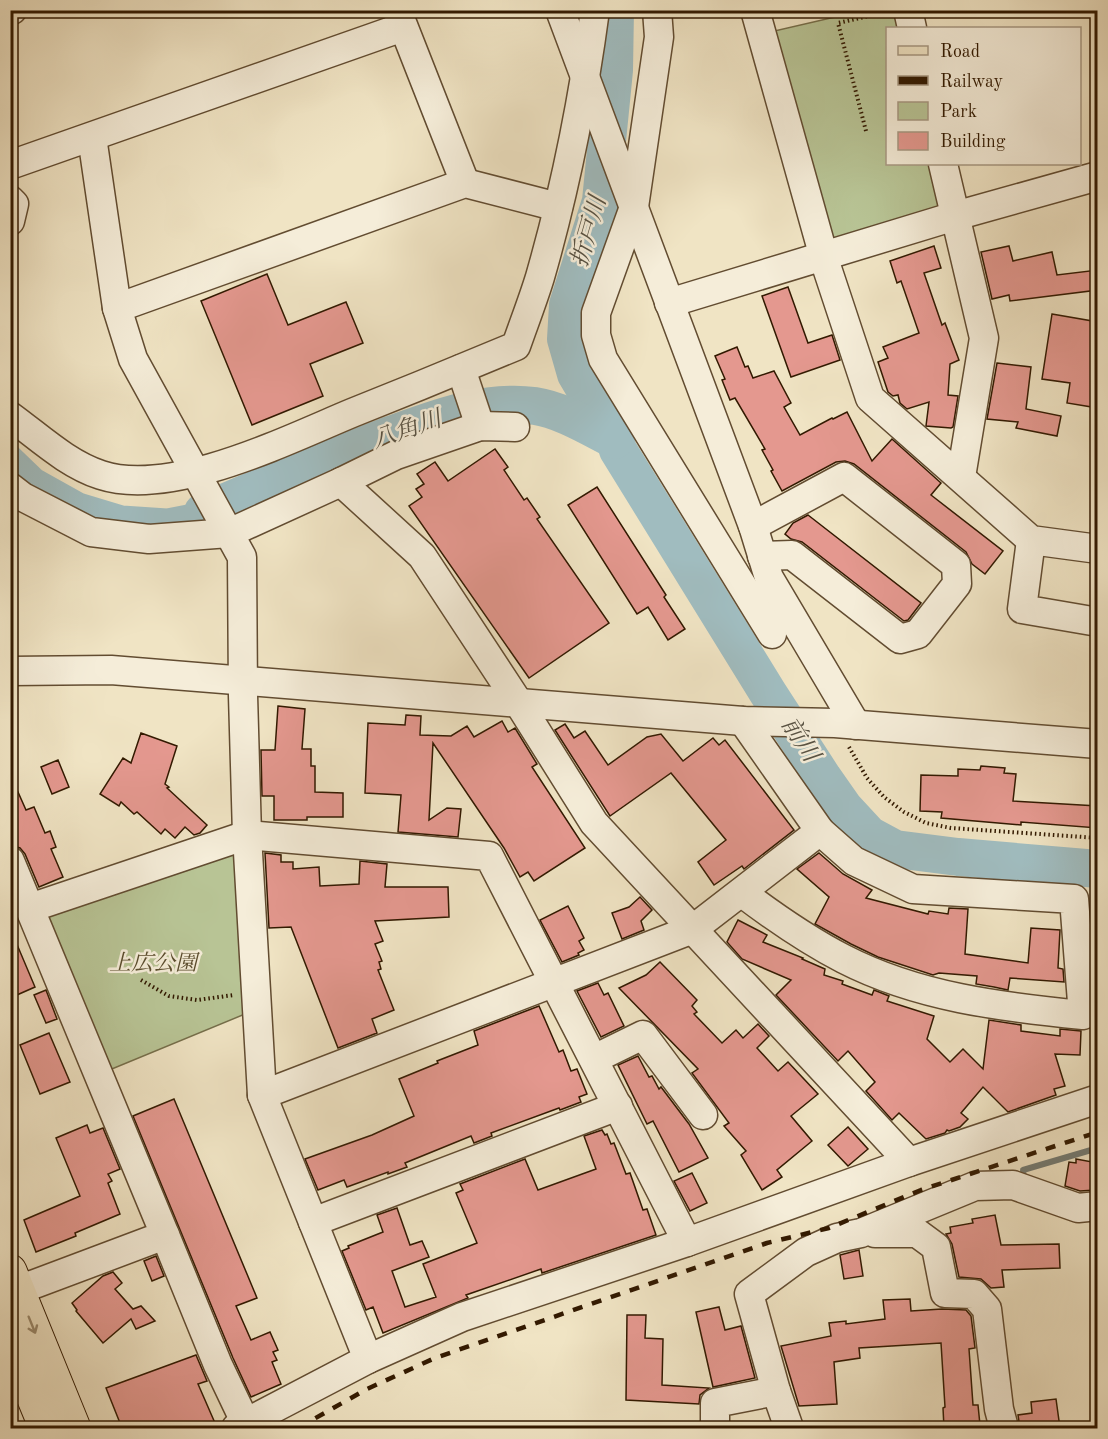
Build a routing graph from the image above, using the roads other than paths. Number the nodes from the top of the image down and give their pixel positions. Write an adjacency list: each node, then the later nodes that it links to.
1 (560, 10): 8 (street)
2 (595, 10): 8 (street)
3 (657, 10): 16 (street)
4 (755, 10): 19 (street)
5 (908, 10): 7 (street)
6 (400, 19): 9 (street); 13 (street)
7 (912, 27)
8 (586, 82): 15 (street); 16 (street)
9 (92, 137): 10 (street); 21 (street)
10 (10, 165)
11 (943, 165): 17 (street)
12 (1098, 176): 17 (street)
13 (465, 183): 15 (street); 21 (street)
14 (10, 200): 18 (street)
15 (558, 207): 22 (street)
16 (634, 207): 20 (street); 36 (street)
17 (955, 216): 19 (street); 27 (street)
18 (10, 220)
19 (823, 257): 20 (street); 27 (street)
20 (669, 303): 30 (street)
21 (117, 308): 26 (street)
22 (461, 370): 24 (street); 26 (street)
23 (10, 416): 26 (street)
24 (480, 425): 25 (street); 28 (street)
25 (515, 426)
26 (199, 477): 31 (street)
27 (961, 477): 32 (street)
28 (341, 482): 31 (street); 39 (street)
29 (10, 488): 31 (street)
30 (753, 526): 34 (street); 34 (street)
31 (228, 532): 38 (street)
32 (1031, 540): 33 (street); 35 (street)
33 (1098, 549)
34 (762, 556): 41 (street)
35 (1098, 622)
36 (772, 634)
37 (10, 671): 38 (street)
38 (242, 681): 39 (street); 44 (street)
39 (518, 702): 40 (street); 49 (street)
40 (743, 721): 41 (street); 43 (street)
41 (840, 724): 42 (street)
42 (1098, 744)
43 (820, 831): 46 (street); 47 (street)
44 (247, 835): 48 (street); 50 (street); 53 (street)
45 (10, 861): 48 (street)
46 (741, 892): 49 (street); 51 (street)
47 (1086, 899): 51 (street)
48 (30, 908): 61 (street)
49 (693, 930): 50 (street); 57 (street)
50 (554, 982): 52 (street); 53 (street)
51 (1090, 1015)
52 (594, 1059): 55 (street); 56 (street)
53 (262, 1095): 59 (street)
54 (1098, 1099): 57 (street)
55 (618, 1106): 59 (street); 62 (street)
56 (703, 1115)
57 (909, 1162): 62 (street)
58 (1098, 1206): 60 (street)
59 (313, 1222): 65 (street)
60 (861, 1233): 66 (street); 72 (street)
61 (165, 1235): 63 (street); 67 (street)
62 (687, 1242): 65 (street)
63 (13, 1283): 69 (main road, one-way to 69)
64 (10, 1341): 68 (main road)
65 (368, 1359): 67 (street)
66 (776, 1391): 70 (street); 71 (street)
67 (243, 1426)
68 (46, 1428)
69 (74, 1428)
70 (715, 1428)
71 (789, 1428)
72 (1004, 1428)

